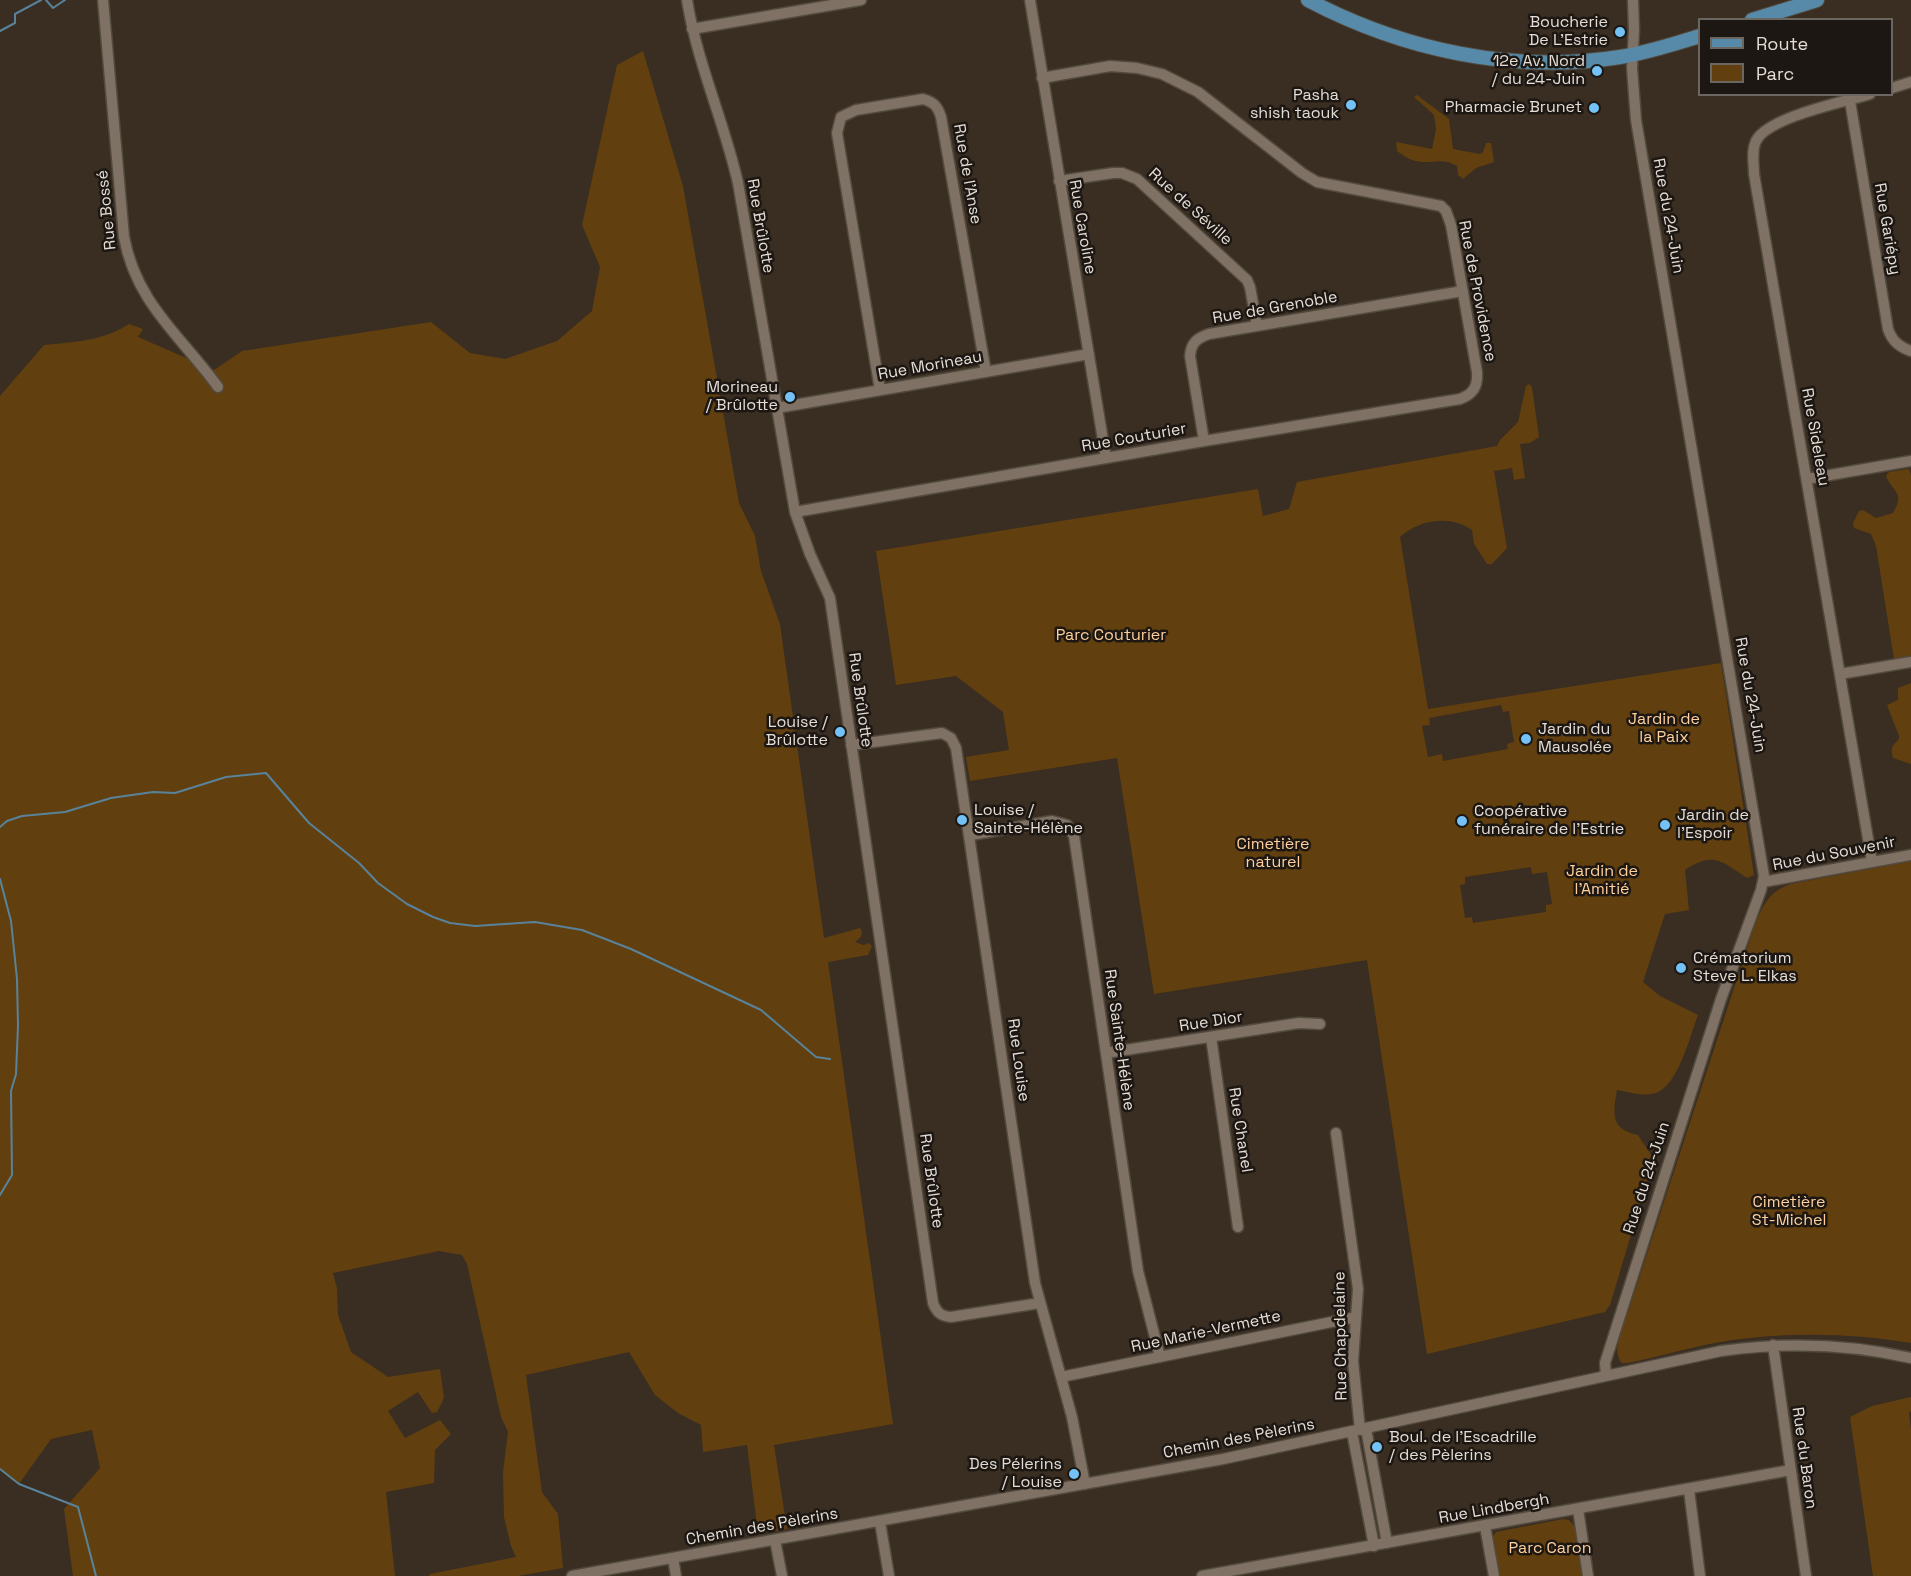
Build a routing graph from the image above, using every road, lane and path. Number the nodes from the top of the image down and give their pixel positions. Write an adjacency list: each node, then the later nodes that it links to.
1 (102, 0): 23 (street, Rue Bossé)
2 (687, 0): 9 (street, Rue Brûlotte)
3 (861, 0): 9 (street)
4 (1030, 0): 12 (street, Rue Caroline)
5 (1308, 0): 11 (main road)
6 (1634, 0): 11 (street, Rue du 24-Juin)
7 (1817, 0): 8 (main road)
8 (1758, 18)
9 (692, 29): 26 (street, Rue Brûlotte)
10 (1698, 37): 11 (main road)
11 (1633, 55): 38 (street, Rue du 24-Juin)
12 (1042, 78): 17 (street, Rue Caroline); 18 (street, Rue de Providence)
13 (1911, 82): 14 (street)
14 (1893, 88)
15 (1864, 96): 16 (street, Rue Sideleau)
16 (1850, 101): 20 (street, Rue Gariépy); 30 (street, Rue Sideleau)
17 (1059, 181): 19 (street, Rue de Séville); 21 (street, Rue Caroline)
18 (1463, 291): 19 (street, Rue de Grenoble); 24 (street, Rue de Providence)
19 (1257, 326): 27 (street, Rue de Grenoble)
20 (1911, 351)
21 (1089, 354): 22 (street, Rue Morineau); 28 (street, Rue Caroline)
22 (986, 372): 25 (street, Rue Morineau); 25 (street, Rue de l'Anse)
23 (218, 387)
24 (1475, 389): 27 (street, Rue Couturier)
25 (880, 390): 26 (street, Rue Morineau)
26 (777, 408): 31 (street, Rue Brûlotte)
27 (1204, 441): 28 (street, Rue Couturier)
28 (1106, 458): 31 (street, Rue Couturier)
29 (1911, 461): 30 (street)
30 (1807, 479): 33 (street, Rue Sideleau)
31 (795, 512): 34 (street, Rue Brûlotte)
32 (1911, 662): 33 (street)
33 (1840, 674): 37 (street, Rue Sideleau)
34 (851, 745): 35 (street, Rue Louise); 44 (street, Rue Brûlotte)
35 (971, 835): 41 (street, Rue Sainte-Hélène); 44 (street, Rue Louise)
36 (1911, 855): 37 (street, Rue du Souvenir)
37 (1872, 862): 38 (street, Rue du Souvenir)
38 (1763, 882): 49 (street, Rue du 24-Juin)
39 (1320, 1024): 40 (street, Rue Dior)
40 (1211, 1037): 41 (street, Rue Dior); 43 (street, Rue Chanel)
41 (1106, 1053): 47 (street, Rue Sainte-Hélène)
42 (1336, 1134): 45 (street, Rue Chapdelaine)
43 (1238, 1227)
44 (1040, 1303): 50 (street, Rue Louise)
45 (1356, 1317): 47 (street, Rue Marie-Vermette); 51 (street, Rue Chapdelaine)
46 (1773, 1345): 48 (street, Chemin des Pèlerins); 49 (street, Chemin des Pèlerins); 52 (street, Rue du Baron)
47 (1160, 1357): 50 (street, Rue Marie-Vermette)
48 (1911, 1358)
49 (1606, 1376): 51 (street, Chemin des Pèlerins)
50 (1061, 1377): 53 (street, Rue Louise)
51 (1360, 1430): 53 (street, Chemin des Pèlerins); 59 (street); 60 (street)
52 (1791, 1470): 54 (street, Rue Lindbergh); 71 (street, Rue du Baron)
53 (1085, 1484): 56 (street, Chemin des Pèlerins)
54 (1689, 1490): 55 (street, Rue Lindbergh); 70 (street)
55 (1578, 1509): 57 (street, Rue Lindbergh); 69 (street)
56 (880, 1521): 58 (street, Chemin des Pèlerins); 66 (street)
57 (1485, 1526): 59 (street, Rue Lindbergh); 68 (street)
58 (776, 1540): 61 (street, Chemin des Pèlerins); 65 (street)
59 (1387, 1543): 60 (street, Rue Lindbergh)
60 (1374, 1545): 62 (street, Rue Lindbergh)
61 (674, 1558): 63 (street, Chemin des Pèlerins); 64 (street)
62 (1220, 1574): 67 (street, Rue Lindbergh)
63 (572, 1576)
64 (676, 1576)
65 (782, 1576)
66 (889, 1576)
67 (1202, 1576)
68 (1494, 1576)
69 (1588, 1576)
70 (1700, 1576)
71 (1806, 1576)

